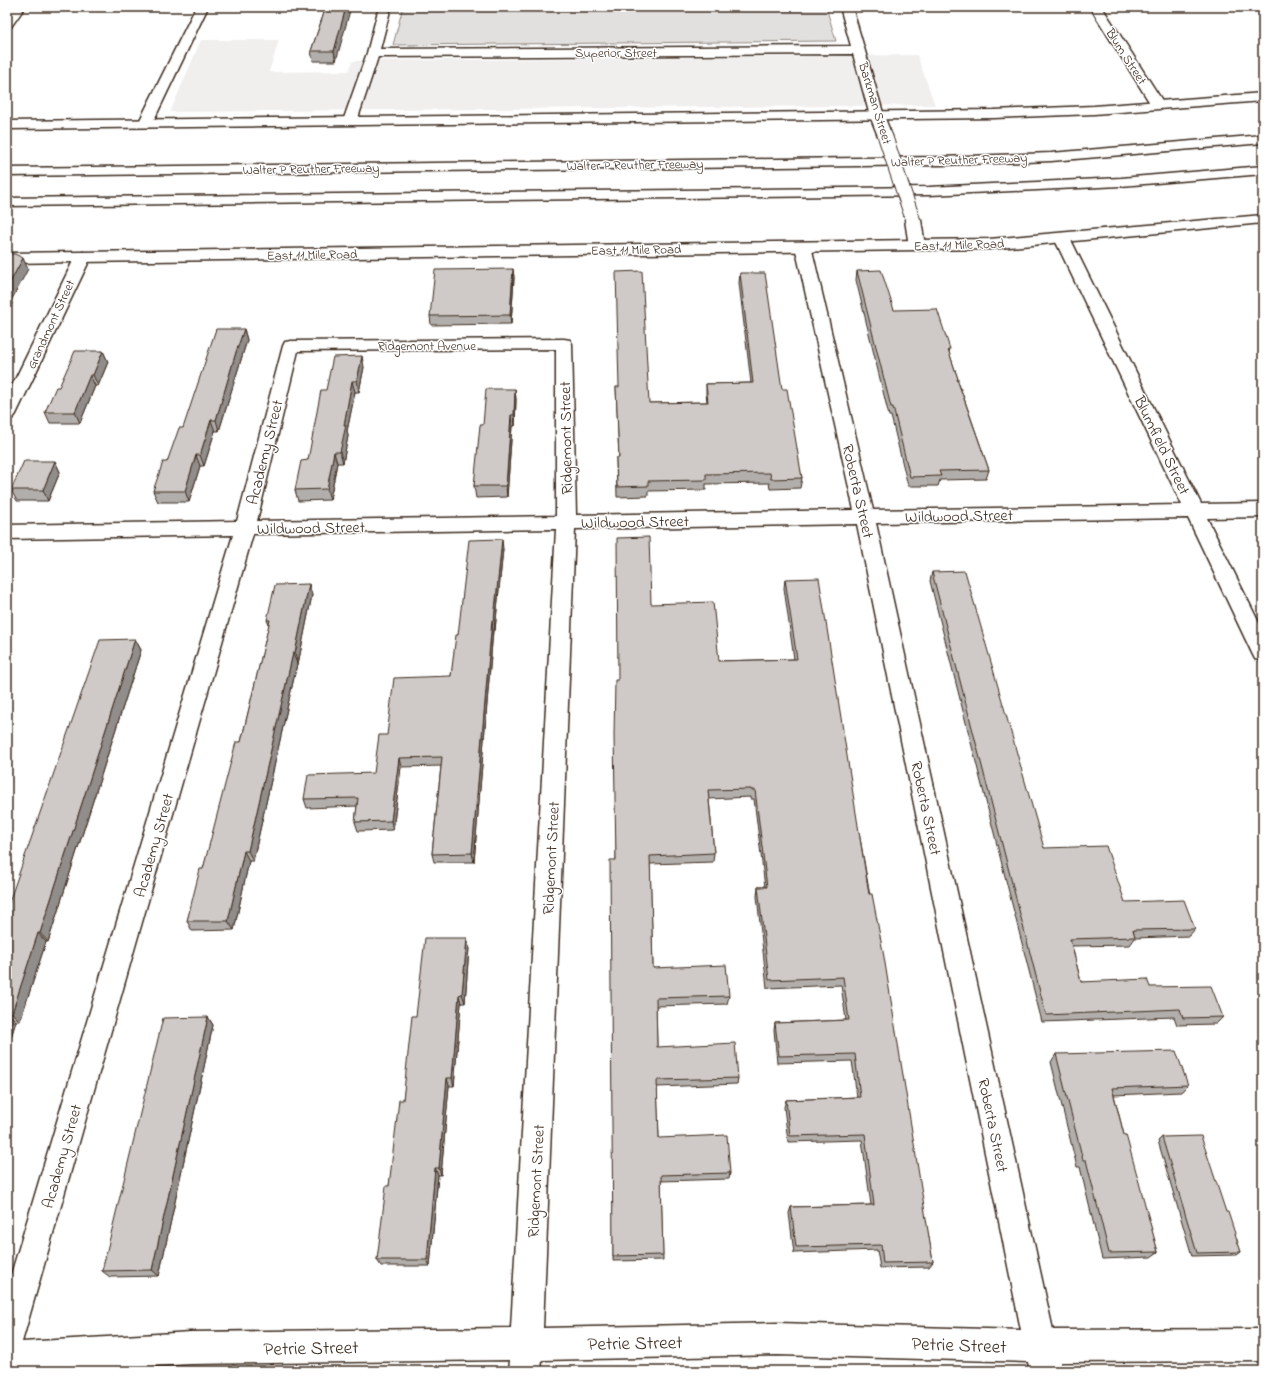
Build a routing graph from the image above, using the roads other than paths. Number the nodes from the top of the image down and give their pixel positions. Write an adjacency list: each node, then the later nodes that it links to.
1 (19, 7): 6 (main road)
2 (202, 7): 13 (main road)
3 (385, 7): 8 (main road)
4 (846, 7): 7 (main road, Barkman Street)
5 (1096, 7): 10 (main road, Blum Street)
6 (7, 24)
7 (859, 50): 8 (main road, Superior Street); 11 (main road, Barkman Street)
8 (373, 53): 12 (main road)
9 (1263, 97): 10 (main road)
10 (1158, 105): 11 (main road)
11 (877, 116): 12 (main road); 22 (main road, Barkman Street, bridge)
12 (350, 121): 13 (main road)
13 (145, 124): 14 (main road)
14 (7, 125)
15 (1263, 139): 17 (main road, Walter P Reuther Freeway)
16 (1263, 170): 18 (main road, Walter P Reuther Freeway)
17 (7, 172)
18 (7, 202)
19 (1263, 219): 20 (main road, East 11 Mile Road)
20 (1062, 238): 22 (main road, East 11 Mile Road); 29 (main road, Blumfield Street)
21 (803, 246): 22 (main road, East 11 Mile Road); 23 (main road, East 11 Mile Road); 30 (main road, Roberta Street)
22 (917, 246)
23 (83, 257): 24 (main road, East 11 Mile Road); 27 (main road, Grandmont Street)
24 (7, 258)
25 (564, 344): 26 (main road, Ridgemont Avenue); 31 (main road, Ridgemont Street)
26 (291, 346): 32 (main road, Academy Street)
27 (7, 414)
28 (1263, 510): 29 (main road, Wildwood Street)
29 (1196, 511): 30 (main road, Wildwood Street); 34 (main road, Blumfield Street)
30 (865, 517): 31 (main road, Wildwood Street); 38 (main road, Roberta Street)
31 (566, 522): 32 (main road, Wildwood Street); 37 (main road, Ridgemont Street)
32 (245, 528): 33 (main road, Wildwood Street); 35 (main road, Academy Street)
33 (7, 532)
34 (1263, 653)
35 (7, 1341)
36 (1263, 1345): 38 (main road, Petrie Street)
37 (526, 1358): 38 (main road, Petrie Street); 39 (main road, Petrie Street)
38 (1043, 1358)
39 (7, 1359)

